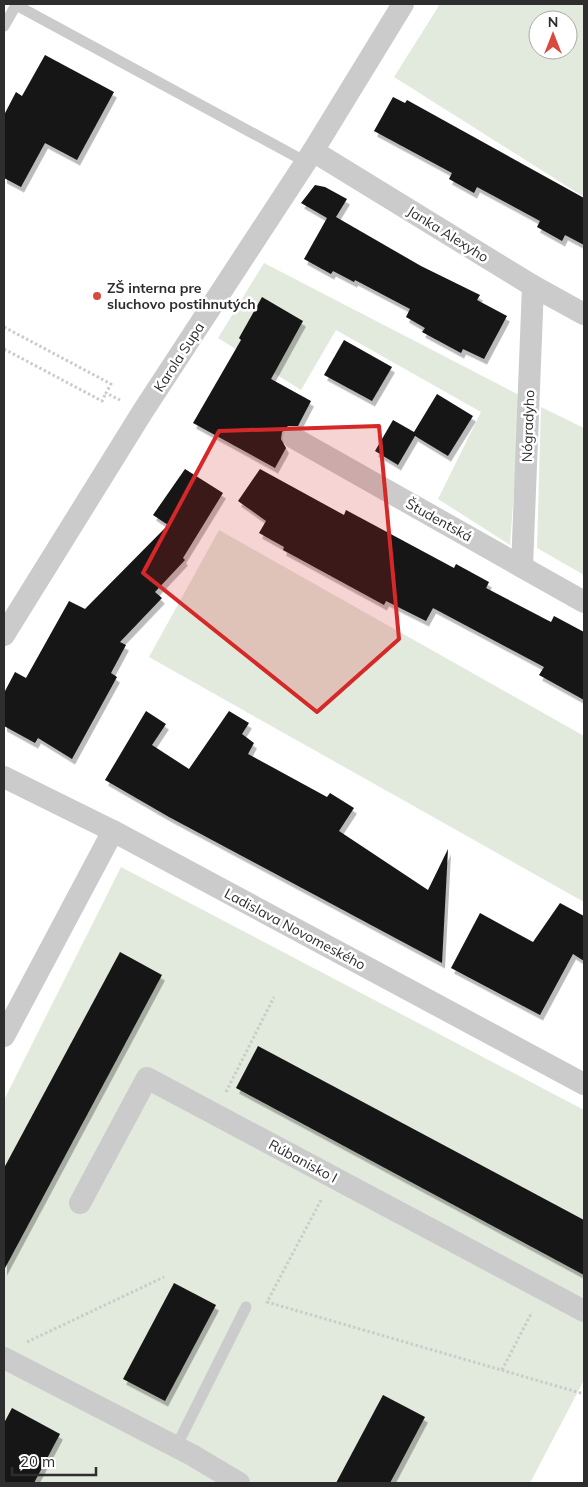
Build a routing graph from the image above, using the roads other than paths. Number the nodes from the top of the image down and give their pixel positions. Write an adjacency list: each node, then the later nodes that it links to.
1 (403, 4): 3 (street, Karola Supa)
2 (4, 26): 3 (lane)
3 (309, 156): 4 (street, Janka Alexyho); 9 (street, Karola Supa)
4 (533, 286): 5 (street, Janka Alexyho); 7 (street, Nógradyho)
5 (584, 314)
6 (294, 438): 7 (street, Študentská)
7 (522, 566): 8 (street, Študentská)
8 (584, 602)
9 (4, 635)
10 (4, 777): 11 (street, Ladislava Novomeského)
11 (113, 832): 12 (street); 13 (street, Ladislava Novomeského)
12 (4, 1036)
13 (584, 1084)
14 (80, 1203): 16 (street, Rúbanisko I)
15 (246, 1307): 18 (lane)
16 (584, 1311)
17 (4, 1358): 18 (street)
18 (184, 1451): 19 (street)
19 (238, 1483)

